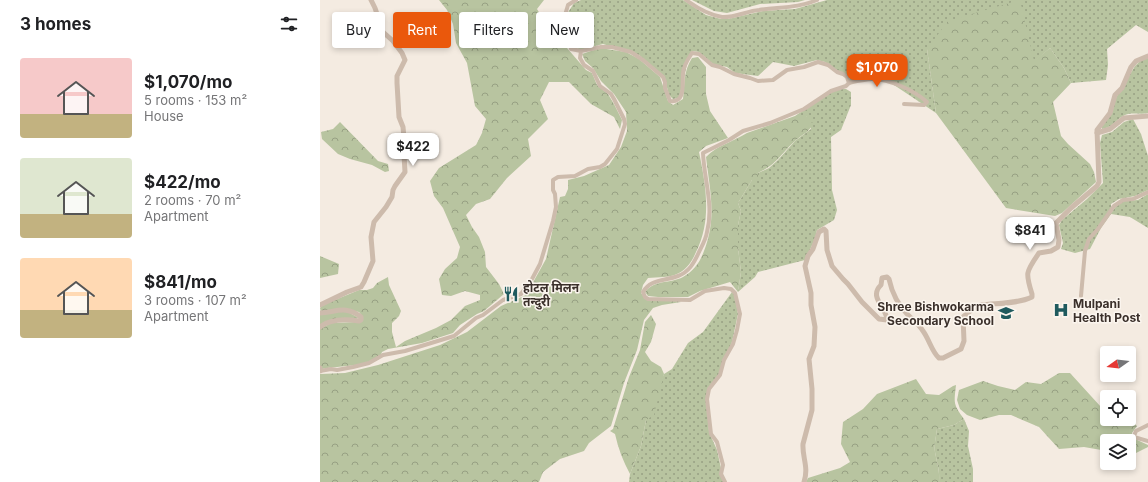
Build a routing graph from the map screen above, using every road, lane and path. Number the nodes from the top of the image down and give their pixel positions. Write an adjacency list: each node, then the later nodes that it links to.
1 (371, 0): 13 (street)
2 (576, 0): 5 (street)
3 (686, 0): 4 (street)
4 (818, 0)
5 (581, 52): 7 (street); 16 (street)
6 (1148, 56): 10 (street)
7 (849, 83): 8 (street); 19 (street)
8 (904, 104)
9 (1148, 116): 10 (street)
10 (1097, 133): 20 (street)
11 (1148, 192): 12 (street)
12 (1081, 296)
13 (320, 305)
14 (320, 312): 15 (street)
15 (320, 327)
16 (320, 370)
17 (1148, 425): 18 (street)
18 (1148, 441)
19 (725, 482)
20 (804, 482)

